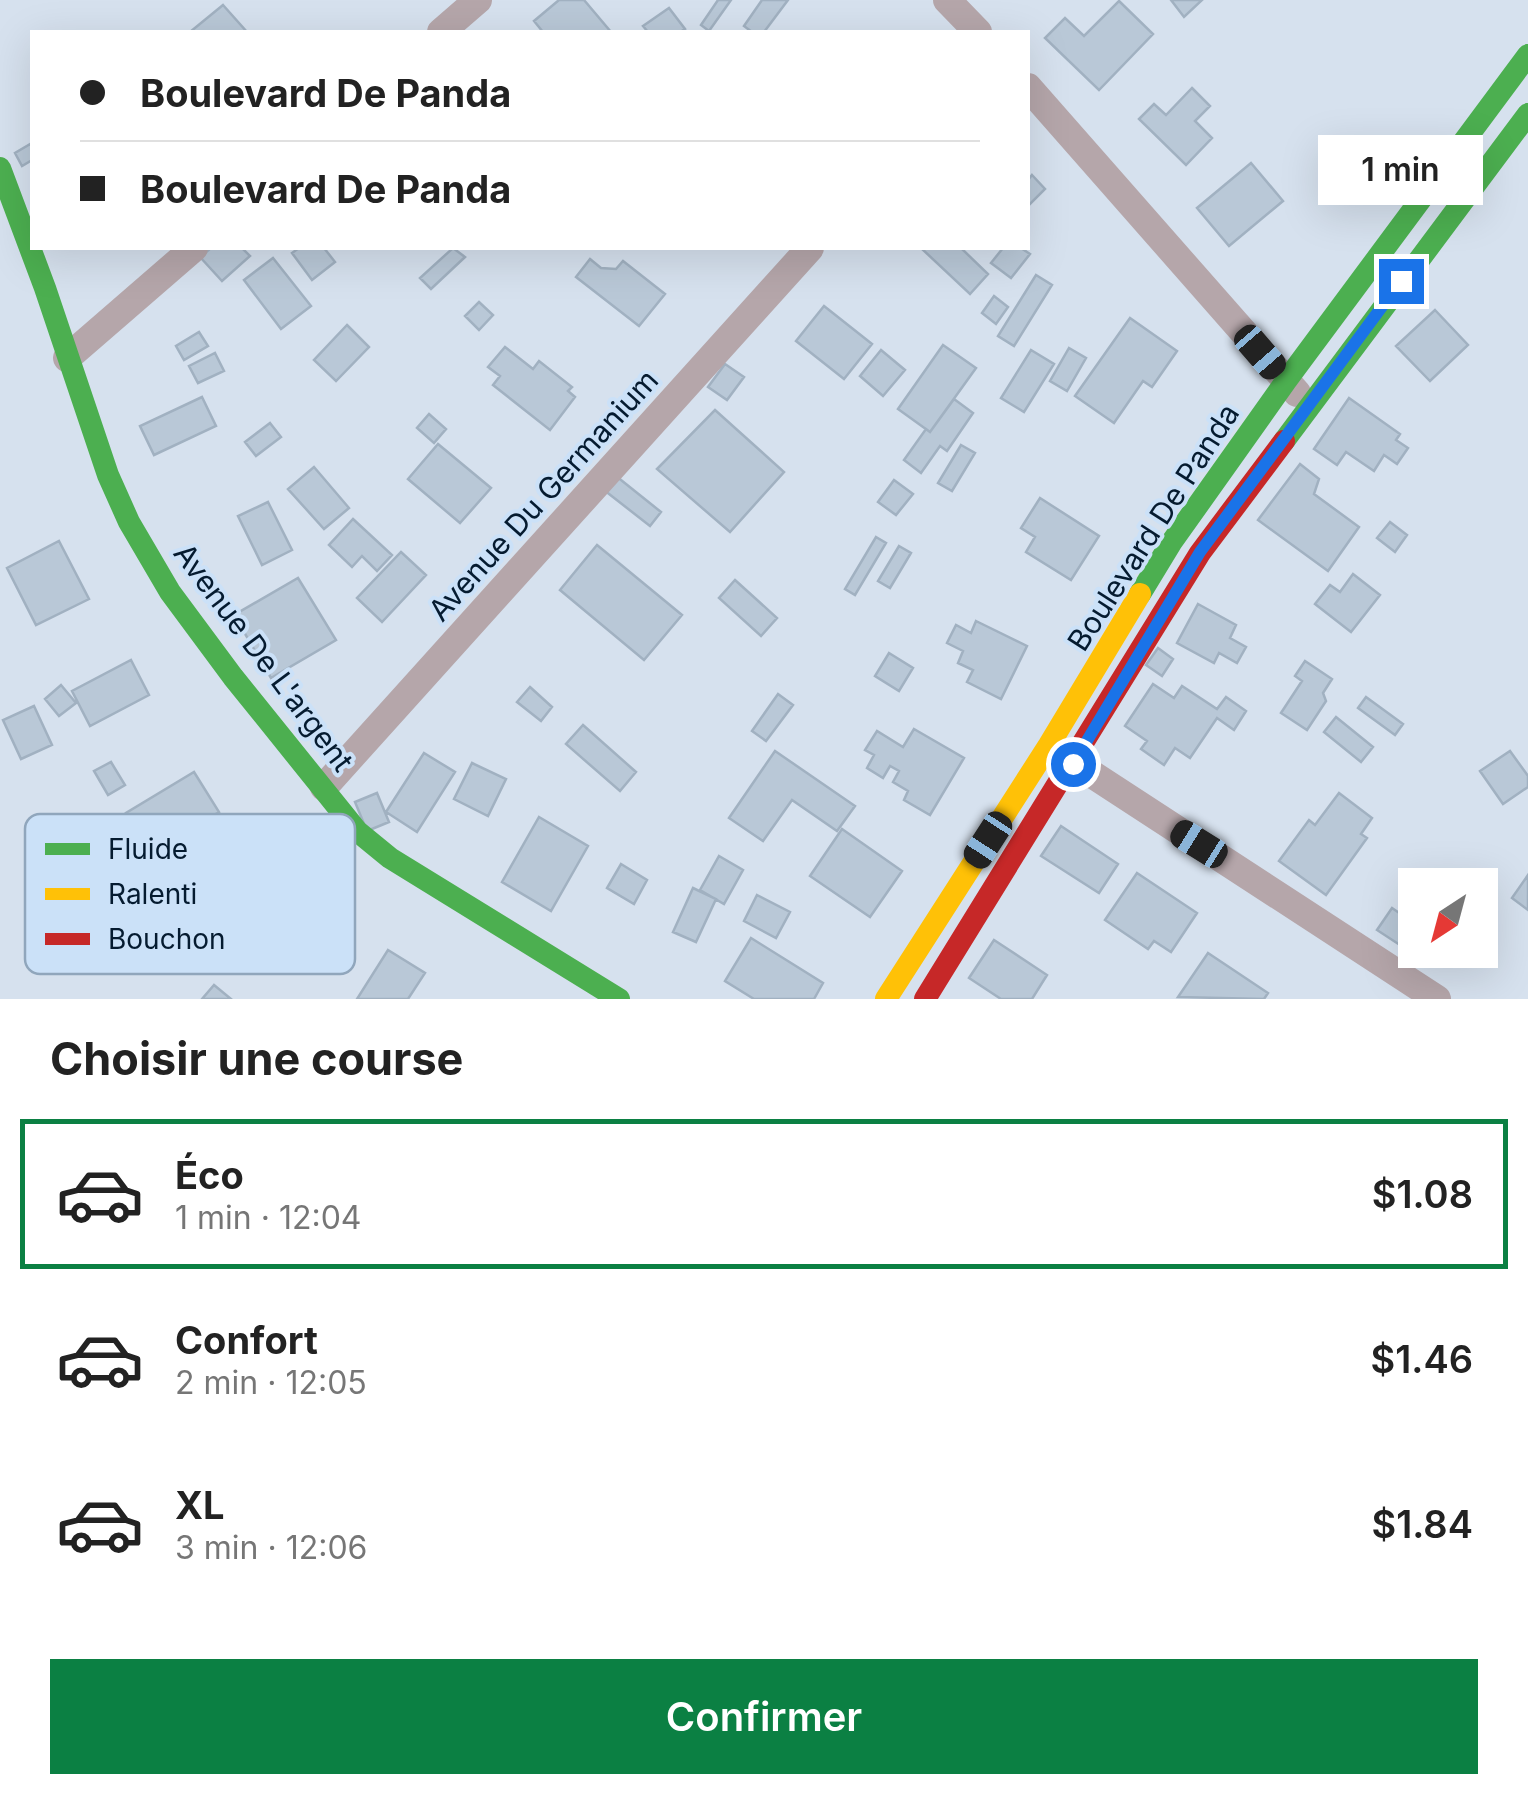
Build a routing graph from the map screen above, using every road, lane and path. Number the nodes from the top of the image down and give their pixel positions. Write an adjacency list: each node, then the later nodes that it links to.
1 (478, 0): 3 (street)
2 (947, 0): 4 (street)
3 (443, 30)
4 (976, 30)
5 (1528, 55): 12 (street, Boulevard De Panda)
6 (1030, 89): 12 (street)
7 (1528, 114): 13 (street, Boulevard De Panda)
8 (0, 168): 11 (street, Avenue De L'argent)
9 (192, 250): 11 (street)
10 (808, 250): 16 (street, Avenue Du Germanium)
11 (68, 358): 16 (street, Avenue De L'argent)
12 (1286, 381): 13 (street); 14 (street, Boulevard De Panda)
13 (1309, 405): 15 (street, Boulevard De Panda)
14 (1049, 745): 15 (street); 20 (street, Boulevard De Panda)
15 (1073, 764): 21 (street, Boulevard De Panda); 22 (street)
16 (324, 786): 17 (street, Avenue De L'argent)
17 (345, 814)
18 (355, 828): 19 (street, Avenue De L'argent)
19 (619, 999)
20 (886, 999)
21 (925, 999)
22 (1437, 999)

